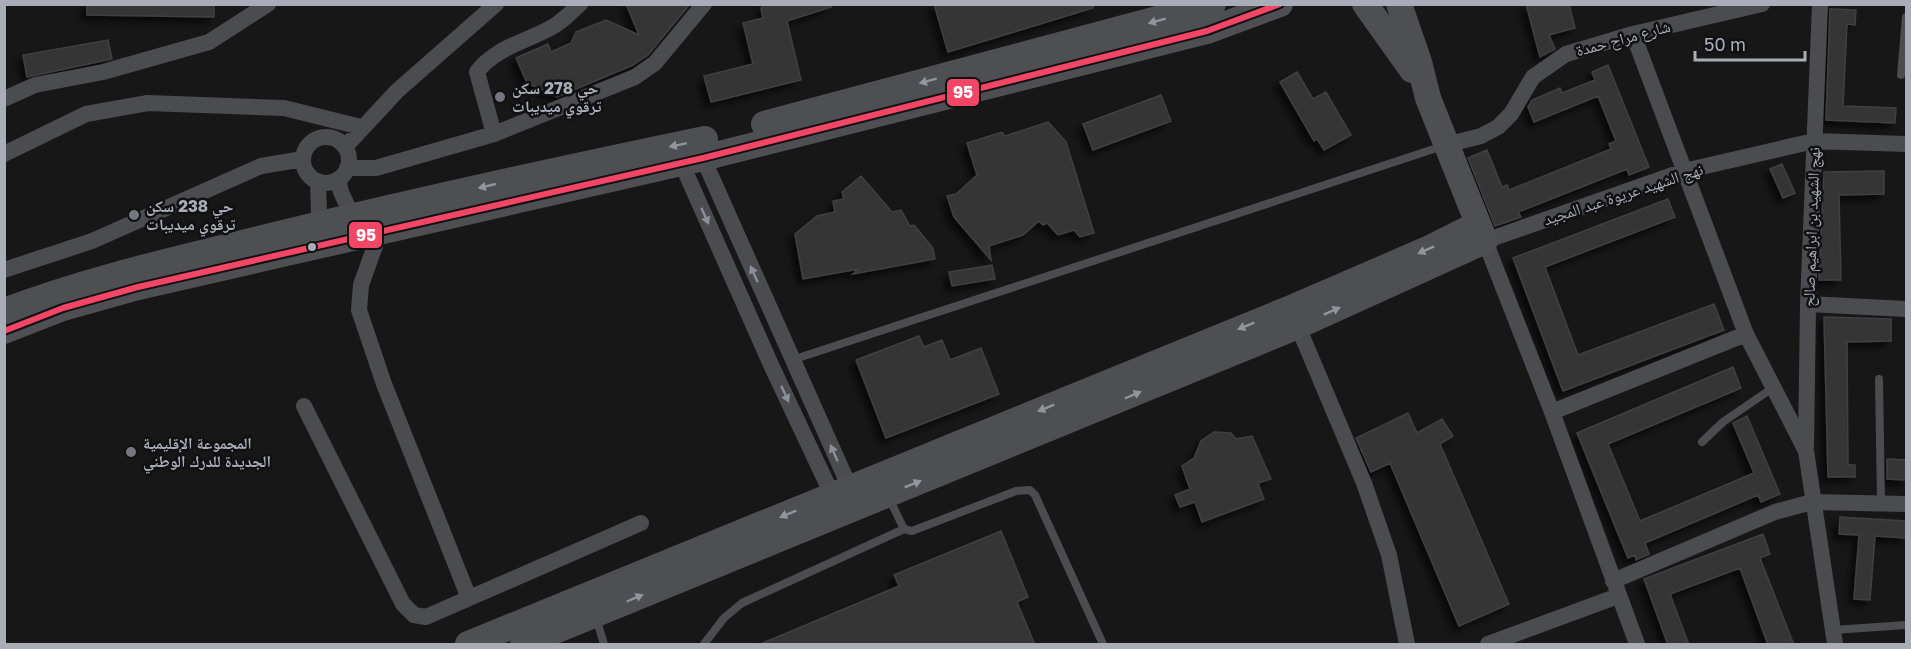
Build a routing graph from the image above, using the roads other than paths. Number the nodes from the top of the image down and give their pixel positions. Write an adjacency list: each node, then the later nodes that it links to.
1 (267, 4): 15 (street)
2 (496, 4): 16 (street)
3 (580, 4): 17 (street)
4 (704, 4): 17 (street)
5 (1213, 4): 28 (main road, one-way to 28)
6 (1280, 4): 24 (main road)
7 (1365, 4): 14 (main road)
8 (1399, 4): 14 (main road)
9 (1762, 4): 12 (street, شارع مراح حمدة)
10 (1820, 4): 18 (street, نهج الشهيد بن ابراهيم صالح)
11 (1906, 17): 13 (lane)
12 (1633, 34): 20 (street, شارع مراح حمدة); 25 (street)
13 (1901, 75)
14 (1428, 98): 20 (main road)
15 (4, 99)
16 (361, 127): 21 (street); 22 (street)
17 (494, 134): 26 (street)
18 (1814, 141): 19 (street, نهج الشهيد عريوة عبد المجيد); 25 (street, نهج الشهيد عريوة عبد المجيد); 33 (street, نهج الشهيد بن ابراهيم صالح)
19 (1906, 144)
20 (1446, 145): 31 (main road); 39 (lane)
21 (345, 147): 23 (street); 26 (street)
22 (4, 154)
23 (303, 159): 27 (street); 32 (street)
24 (692, 160): 30 (main road); 39 (street, one-way to 24); 40 (street, one-way to 40)
25 (1684, 171): 31 (street, نهج الشهيد عريوة عبد المجيد); 38 (street)
26 (343, 174): 27 (street); 28 (street)
27 (318, 181): 29 (street)
28 (352, 216): 29 (main road)
29 (315, 225): 35 (main road)
30 (380, 232): 37 (main road); 56 (street)
31 (1481, 232): 36 (main road); 45 (street)
32 (4, 270)
33 (1808, 304): 34 (street); 47 (street, نهج الشهيد بن ابراهيم صالح)
34 (1906, 309)
35 (4, 311)
36 (1294, 317): 43 (main road); 66 (street)
37 (4, 331)
38 (1746, 334): 42 (street); 45 (street)
39 (792, 360): 40 (street); 49 (street, one-way to 39)
40 (772, 367): 49 (street, one-way to 49)
41 (1879, 379): 51 (lane)
42 (1774, 387): 46 (lane); 47 (street)
43 (1093, 400): 48 (main road, one-way to 43); 49 (main road, one-way to 49)
44 (304, 406): 56 (street)
45 (1552, 412): 55 (street)
46 (1702, 442)
47 (1806, 451): 50 (street)
48 (887, 494): 49 (main road); 54 (lane)
49 (845, 501): 57 (main road, one-way to 49); 60 (main road, one-way to 60)
50 (1812, 502): 51 (street); 55 (street); 59 (street)
51 (1881, 503): 52 (street)
52 (1906, 504)
53 (641, 523): 56 (street)
54 (904, 529): 64 (lane); 65 (lane)
55 (1616, 588): 67 (street); 68 (street)
56 (469, 598)
57 (595, 615): 61 (main road); 63 (lane)
58 (1906, 625): 59 (lane)
59 (1834, 637)
60 (501, 638): 62 (main road)
61 (524, 644)
62 (468, 645)
63 (604, 645)
64 (704, 645)
65 (1103, 645)
66 (1407, 645)
67 (1488, 645)
68 (1637, 645)

